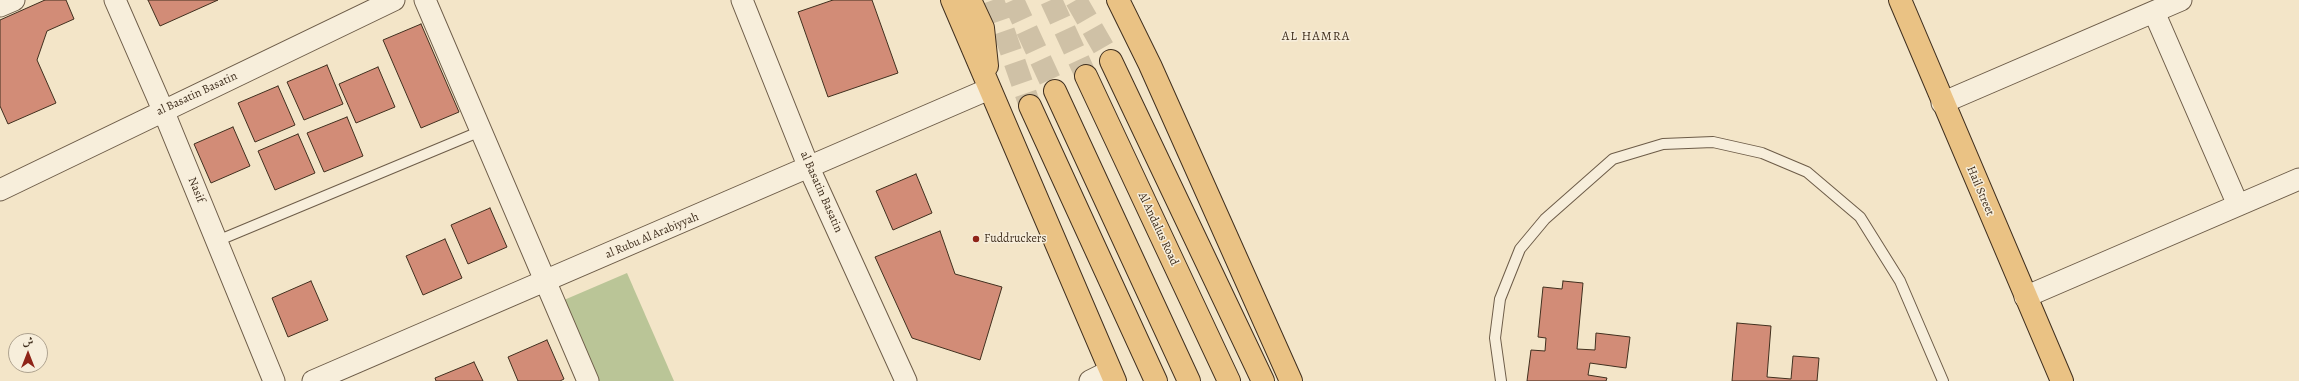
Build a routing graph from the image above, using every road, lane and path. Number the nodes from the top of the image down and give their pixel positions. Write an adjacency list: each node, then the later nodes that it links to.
1 (14, 0): 12 (street)
2 (115, 0): 21 (street, Nasif)
3 (394, 0): 21 (street, al Basatin Basatin)
4 (425, 0): 22 (street)
5 (742, 0): 23 (street, al Basatin Basatin)
6 (952, 0): 17 (main road)
7 (970, 0): 17 (main road)
8 (1102, 0): 15 (main road)
9 (1118, 0): 15 (main road)
10 (1900, 0): 19 (main road, Hail Street)
11 (2181, 0): 13 (street)
12 (0, 6)
13 (2154, 12): 19 (street); 26 (street)
14 (1111, 61): 39 (main road)
15 (1150, 64): 40 (main road)
16 (1086, 76): 38 (main road, Al Andalus Road)
17 (989, 89): 23 (street, al Rubu Al Arabiyyah); 30 (main road)
18 (1055, 91): 37 (main road)
19 (1942, 104): 29 (main road, Hail Street)
20 (1030, 106): 36 (main road)
21 (163, 110): 25 (street, al Basatin Basatin); 27 (street, Nasif)
22 (481, 131): 27 (lane); 28 (street)
23 (809, 168): 28 (street, al Rubu Al Arabiyyah); 34 (street, al Basatin Basatin)
24 (2299, 179): 26 (street)
25 (0, 190)
26 (2238, 205): 29 (street)
27 (217, 241): 31 (street, Nasif)
28 (546, 281): 32 (street, al Rubu Al Arabiyyah); 33 (street)
29 (2025, 297): 43 (main road, Hail Street)
30 (1113, 376): 35 (street)
31 (274, 381)
32 (313, 381)
33 (588, 381)
34 (906, 381)
35 (1090, 381)
36 (1156, 381)
37 (1189, 381)
38 (1229, 381)
39 (1263, 381)
40 (1291, 381)
41 (1501, 381): 42 (lane)
42 (1943, 381)
43 (2062, 381)

